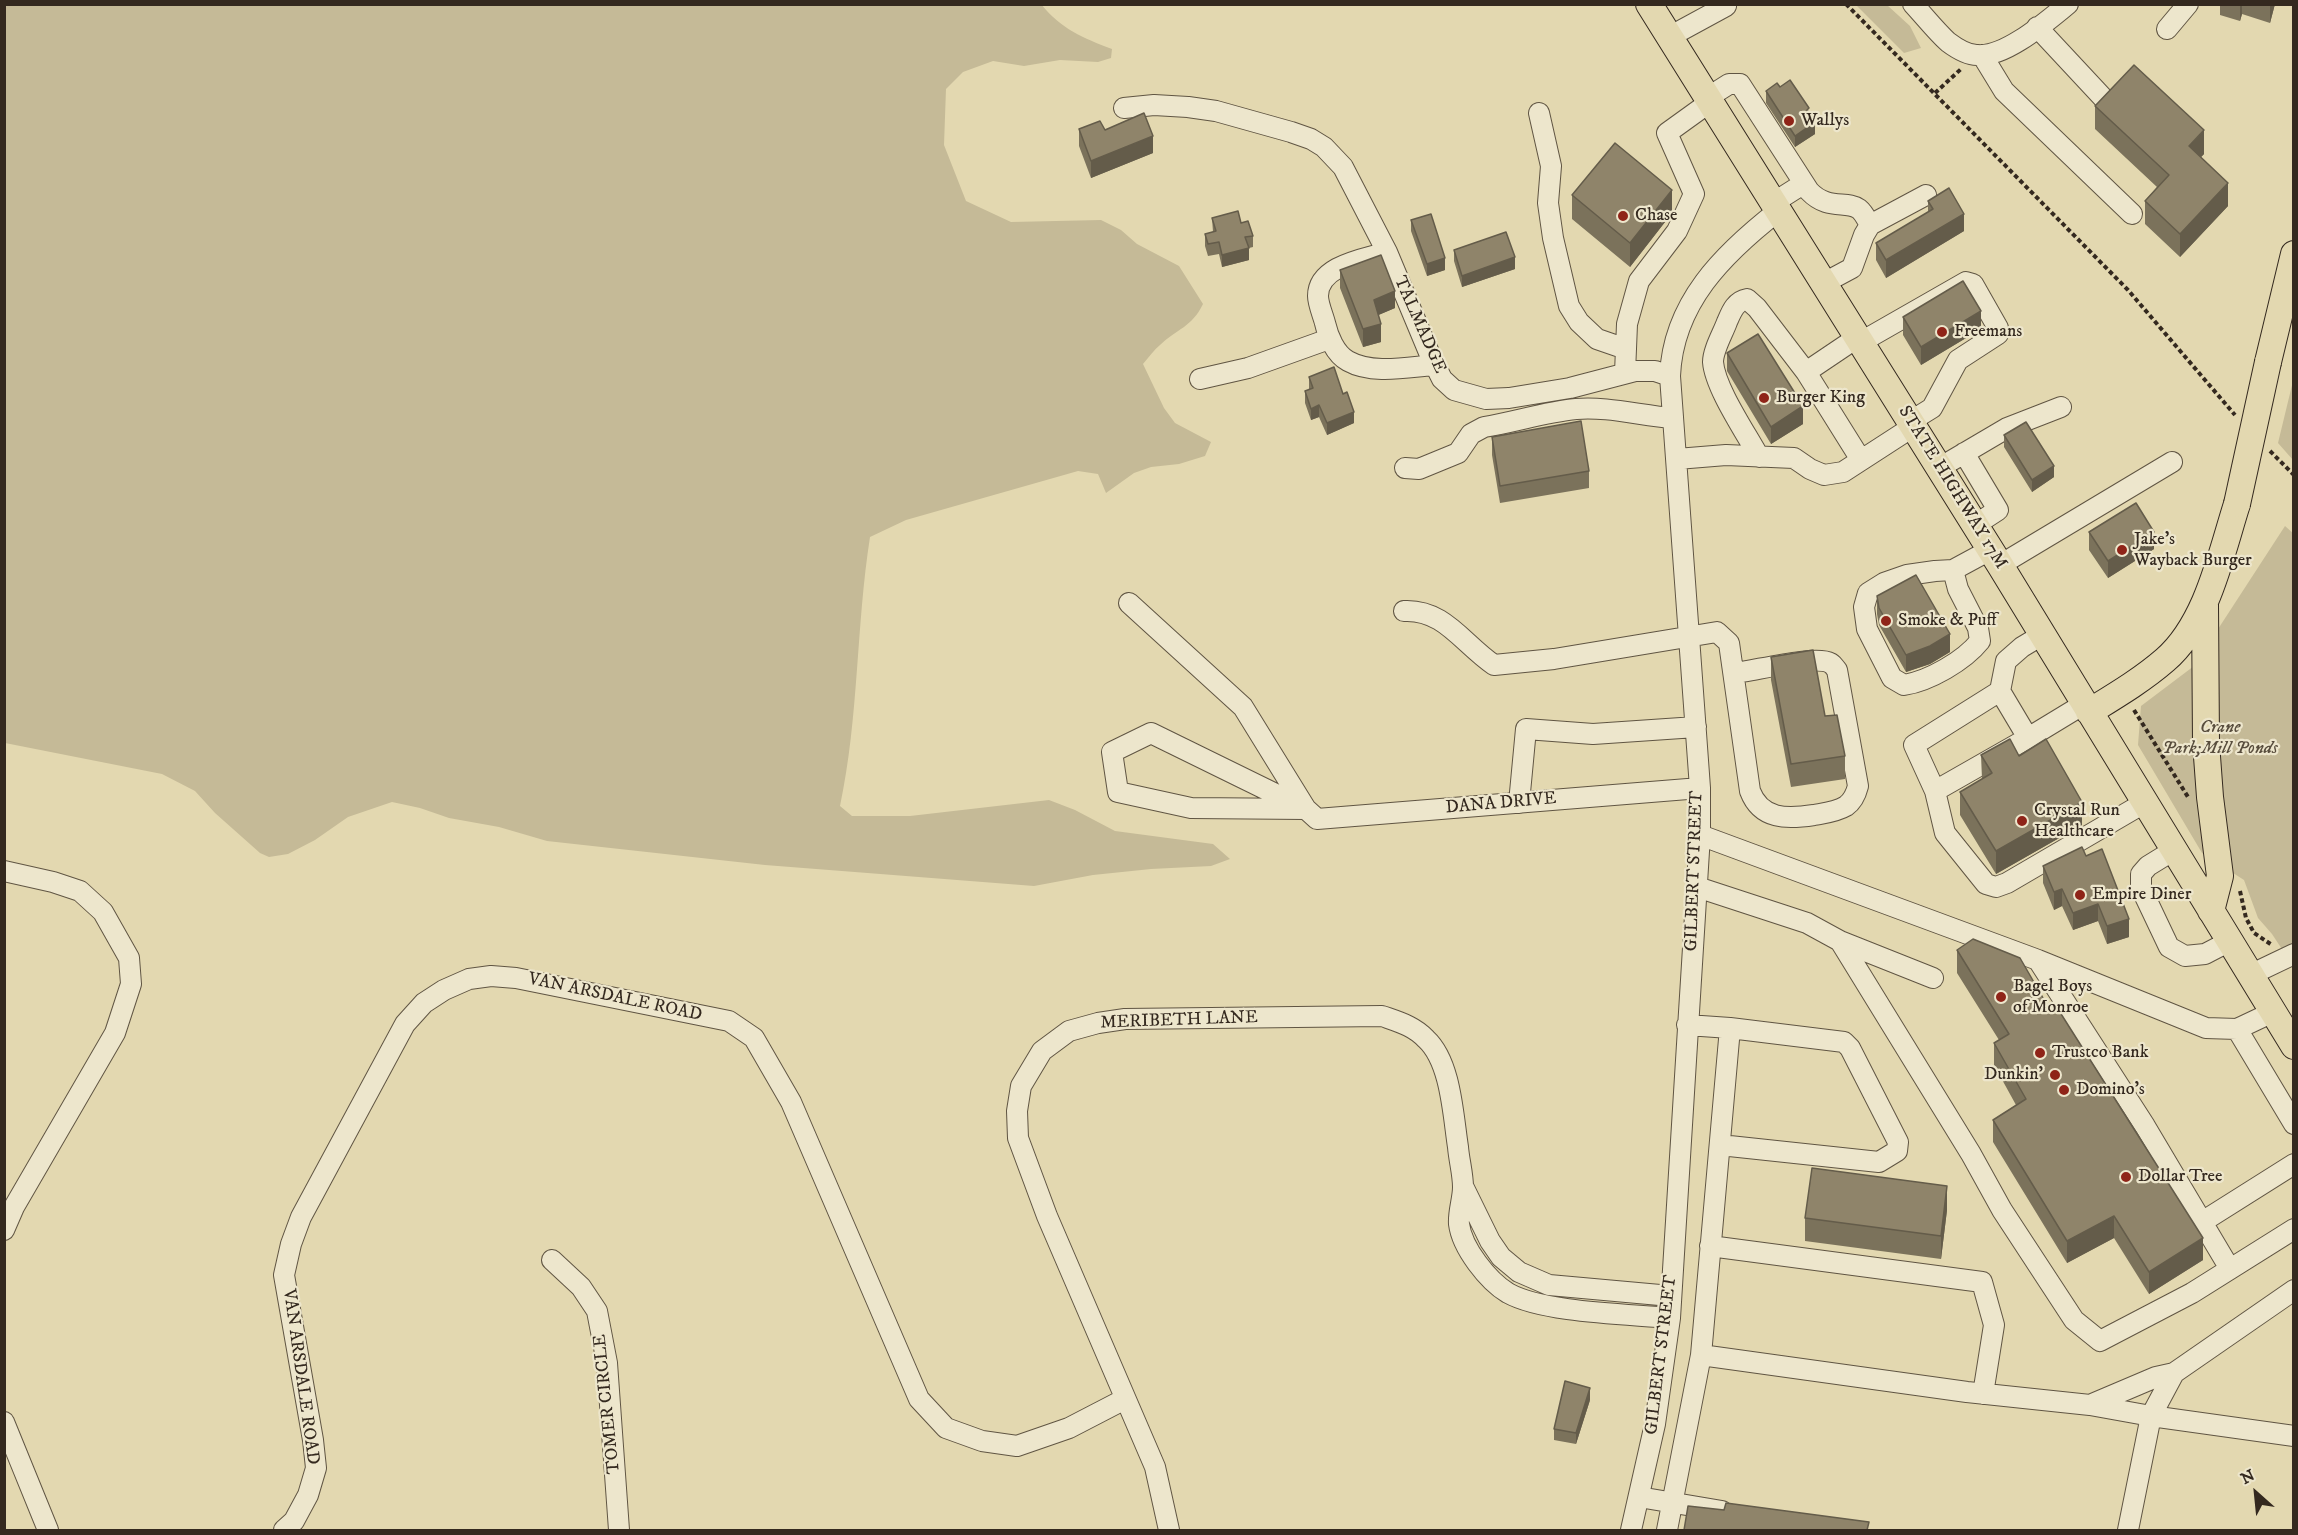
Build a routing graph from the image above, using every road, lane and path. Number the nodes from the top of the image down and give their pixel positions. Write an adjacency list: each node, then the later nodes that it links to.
1 (1649, 4): 9 (main road, STATE HIGHWAY 17M)
2 (1846, 4): 11 (path)
3 (1913, 4): 10 (street)
4 (2068, 4): 7 (street)
5 (2188, 4): 8 (street)
6 (1725, 6): 9 (street)
7 (2037, 27): 10 (street); 13 (street)
8 (2167, 29)
9 (1669, 37): 12 (main road, STATE HIGHWAY 17M)
10 (1979, 55): 11 (path); 19 (street)
11 (1935, 93): 33 (path)
12 (1708, 100): 16 (street); 18 (main road, STATE HIGHWAY 17M); 26 (street)
13 (2106, 101)
14 (1124, 108): 21 (street, TALMADGE)
15 (1539, 113): 26 (street)
16 (1803, 184): 18 (street, GILBERT STREET); 20 (street)
17 (1926, 195): 20 (street)
18 (1775, 207): 23 (main road, STATE HIGHWAY 17M); 30 (street, GILBERT STREET)
19 (2132, 213)
20 (1870, 225): 23 (street)
21 (1387, 252): 24 (street); 27 (street, TALMADGE)
22 (2294, 254): 49 (main road, bridge)
23 (1824, 283): 25 (main road, STATE HIGHWAY 17M)
24 (1329, 339): 27 (street); 31 (street)
25 (1860, 340): 28 (street); 35 (main road, STATE HIGHWAY 17M); 35 (street)
26 (1626, 349): 29 (street)
27 (1435, 365): 29 (street, TALMADGE)
28 (1806, 372): 38 (street); 40 (street)
29 (1625, 373): 30 (street, TALMADGE)
30 (1670, 376): 34 (street, GILBERT STREET)
31 (1200, 379)
32 (2061, 407): 37 (street)
33 (2237, 417)
34 (1673, 418): 39 (street, GILBERT STREET); 42 (street)
35 (1912, 424): 40 (street); 43 (main road, STATE HIGHWAY 17M)
36 (2267, 447): 44 (path)
37 (1964, 453): 43 (street); 45 (street)
38 (1759, 457): 39 (street); 40 (street)
39 (1677, 459): 52 (street, GILBERT STREET)
40 (1862, 460)
41 (2172, 462): 46 (street)
42 (1405, 468)
43 (1939, 468): 45 (main road, STATE HIGHWAY 17M)
44 (2294, 475)
45 (1975, 525): 46 (main road, STATE HIGHWAY 17M)
46 (1995, 557): 47 (street); 51 (main road, STATE HIGHWAY 17M)
47 (1953, 570): 47 (street)
48 (1129, 603): 62 (street)
49 (2205, 605): 55 (main road); 67 (main road)
50 (1404, 611): 52 (street)
51 (2042, 635): 54 (street); 55 (main road, STATE HIGHWAY 17M)
52 (1689, 636): 53 (street); 56 (street, GILBERT STREET)
53 (1734, 673): 53 (street)
54 (2000, 691): 57 (street); 59 (street)
55 (2086, 708): 57 (street); 60 (main road, STATE HIGHWAY 17M)
56 (1696, 727): 58 (street, GILBERT STREET); 61 (street)
57 (2028, 738): 59 (street)
58 (1700, 788): 61 (street, DANA DRIVE); 63 (street, GILBERT STREET)
59 (1935, 792): 60 (street)
60 (2144, 802): 64 (main road, STATE HIGHWAY 17M)
61 (1519, 803): 62 (street, DANA DRIVE)
62 (1306, 809): 62 (street)
63 (1700, 835): 66 (street, GILBERT STREET); 71 (street)
64 (2174, 850): 67 (main road, STATE HIGHWAY 17M); 69 (street)
65 (4, 871): 85 (street)
66 (1697, 887): 68 (street); 75 (street, GILBERT STREET)
67 (2211, 911): 69 (main road, STATE HIGHWAY 17M)
68 (1840, 941): 73 (street); 88 (street)
69 (2230, 941): 72 (main road, STATE HIGHWAY 17M)
70 (2294, 954): 72 (street)
71 (2038, 960): 77 (street); 83 (street)
72 (2250, 975): 74 (main road, STATE HIGHWAY 17M)
73 (1933, 978)
74 (2273, 1012): 77 (street); 78 (main road, STATE HIGHWAY 17M)
75 (1687, 1025): 76 (street); 90 (street, GILBERT STREET)
76 (1730, 1028): 80 (street); 80 (street)
77 (2237, 1029): 79 (street)
78 (2294, 1046)
79 (2294, 1124)
80 (1720, 1145): 86 (street)
81 (2294, 1164): 83 (street)
82 (1463, 1186): 90 (street, MERIBETH LANE); 91 (street, MERIBETH LANE); 95 (street, MERIBETH LANE)
83 (2202, 1222): 88 (street)
84 (2294, 1228): 88 (street)
85 (4, 1230)
86 (1710, 1246): 92 (street); 94 (street)
87 (552, 1260): 105 (street, TOMER CIRCLE)
88 (2230, 1269)
89 (2294, 1290): 93 (street)
90 (1671, 1296): 91 (street, GILBERT STREET)
91 (1670, 1318): 100 (street, GILBERT STREET)
92 (1701, 1354): 94 (street); 101 (street)
93 (2174, 1373): 96 (street); 97 (street)
94 (1983, 1394): 96 (street)
95 (1125, 1399): 104 (street, VAN ARSDALE ROAD); 106 (street, MERIBETH LANE)
96 (2090, 1405): 97 (street)
97 (2151, 1416): 99 (street); 109 (street)
98 (4, 1422): 103 (street)
99 (2294, 1436)
100 (1639, 1497): 101 (street); 107 (street, GILBERT STREET)
101 (1671, 1503): 102 (street); 108 (street)
102 (1743, 1514)
103 (48, 1530)
104 (284, 1530)
105 (619, 1530)
106 (1168, 1530)
107 (1631, 1530)
108 (1666, 1530)
109 (2128, 1530)

